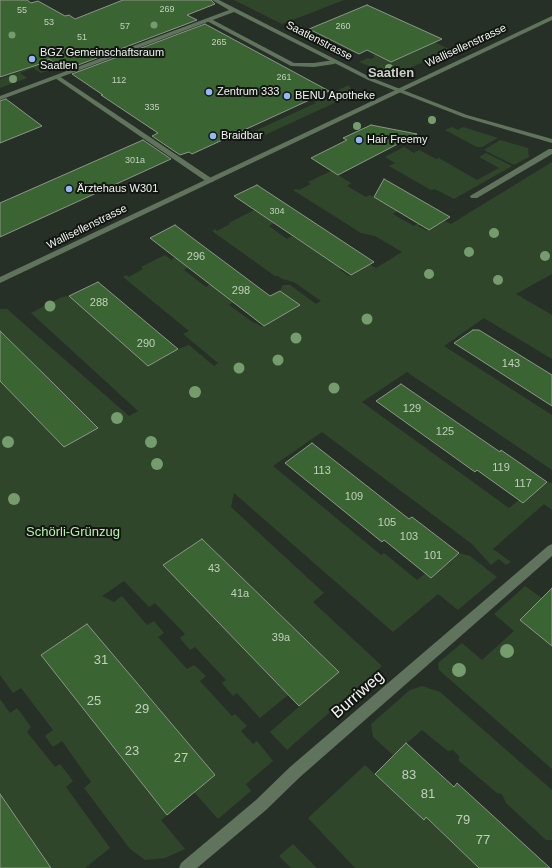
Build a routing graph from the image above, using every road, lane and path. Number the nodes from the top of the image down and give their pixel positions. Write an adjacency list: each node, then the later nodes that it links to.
1 (215, 0): 2 (street, Saatlenstrasse)
2 (234, 10): 4 (street); 5 (street, Saatlenstrasse)
3 (552, 18): 7 (street, Wallisellenstrasse)
4 (209, 20): 5 (street); 6 (street)
5 (334, 62): 7 (street, Saatlenstrasse)
6 (57, 77): 8 (street); 11 (street)
7 (398, 90): 9 (street, Saatlenstrasse); 11 (street, Wallisellenstrasse)
8 (0, 98)
9 (552, 141)
10 (552, 152): 12 (street)
11 (210, 180): 13 (street, Wallisellenstrasse)
12 (474, 196)
13 (0, 280)
14 (552, 549): 15 (street, Burriweg)
15 (186, 868)

